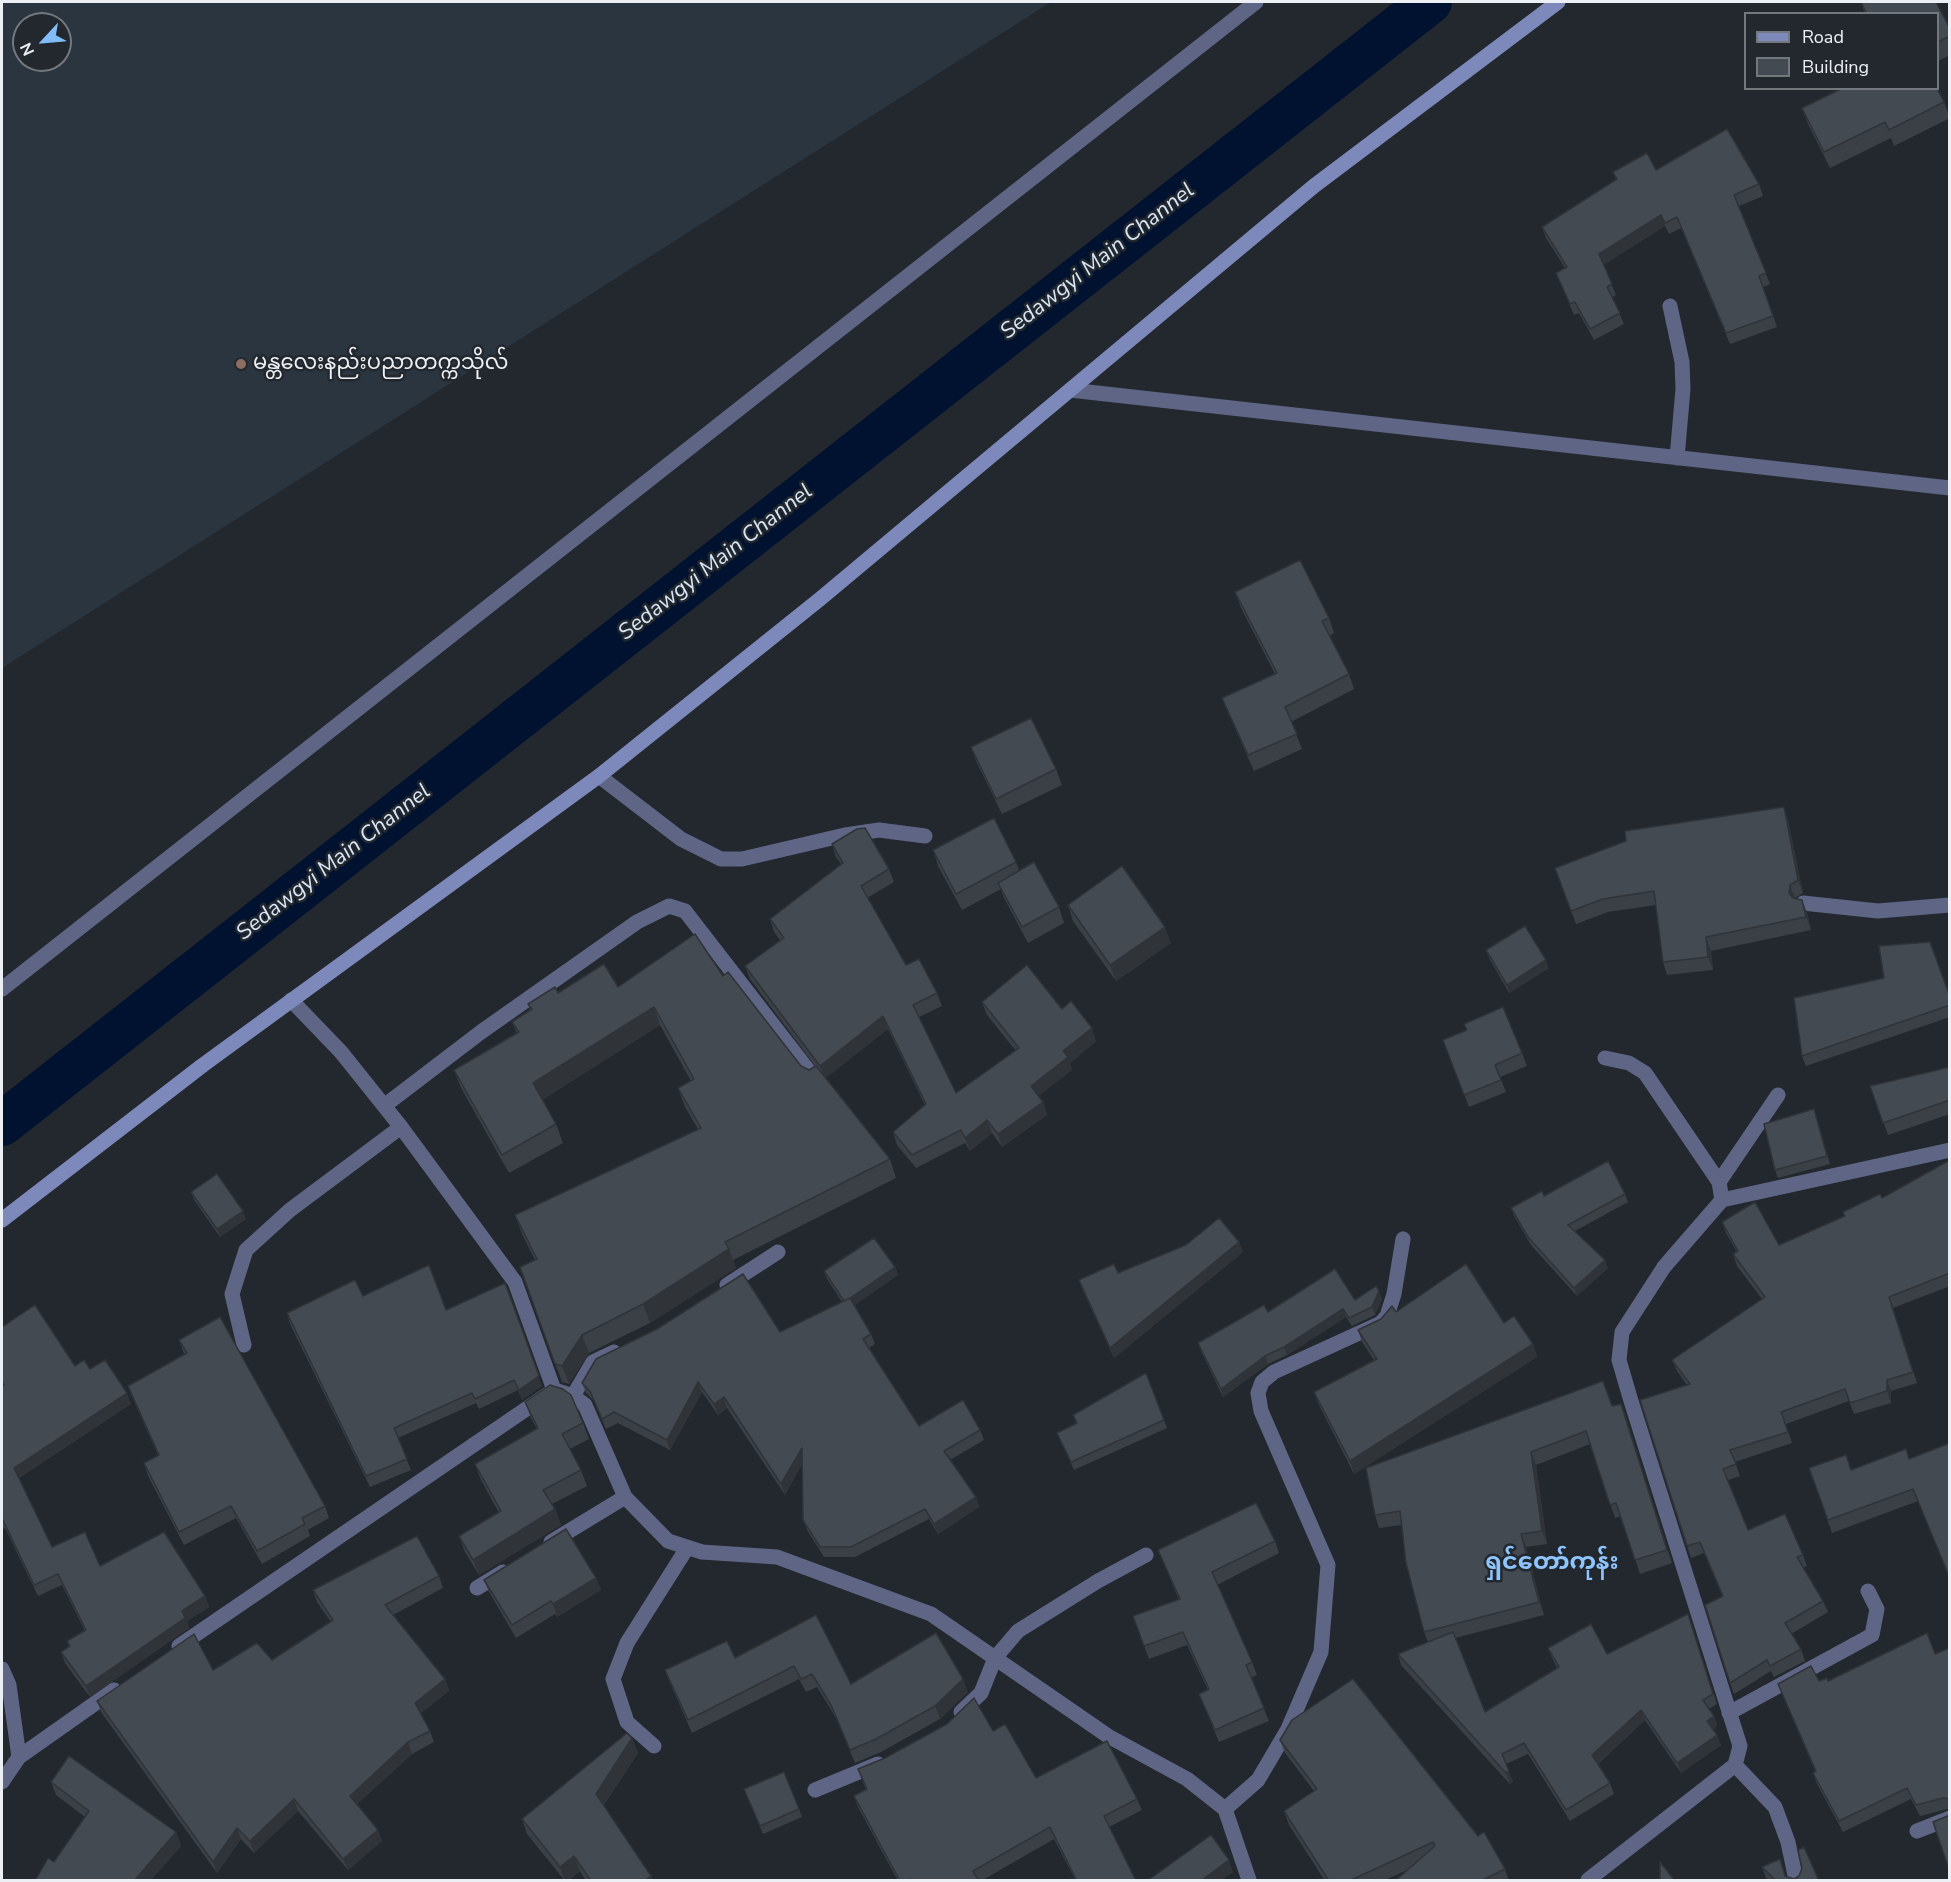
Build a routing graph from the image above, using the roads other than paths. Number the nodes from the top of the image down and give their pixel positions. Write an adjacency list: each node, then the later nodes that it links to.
1 (1256, 2): 11 (street)
2 (1558, 2): 4 (street)
3 (1670, 306): 5 (street)
4 (1070, 390): 5 (street); 7 (street)
5 (1677, 458): 6 (street)
6 (1950, 488)
7 (600, 776): 8 (street); 12 (street)
8 (925, 836)
9 (1803, 903): 10 (street)
10 (1950, 905)
11 (2, 989)
12 (291, 1000): 16 (street); 21 (street)
13 (1605, 1058): 19 (street)
14 (815, 1079): 16 (street)
15 (1778, 1095): 19 (street)
16 (384, 1106): 17 (street)
17 (401, 1127): 25 (street); 27 (street)
18 (1950, 1150): 20 (street)
19 (1719, 1182): 20 (street)
20 (1722, 1200): 40 (street)
21 (2, 1220)
22 (1403, 1239): 48 (street)
23 (778, 1252): 24 (street)
24 (712, 1294)
25 (244, 1345)
26 (624, 1347): 28 (street)
27 (554, 1390): 28 (street); 36 (street)
28 (573, 1396): 29 (street)
29 (626, 1497): 30 (street); 31 (street)
30 (687, 1548): 37 (street); 42 (street)
31 (536, 1552)
32 (1146, 1555): 37 (street)
33 (516, 1564): 34 (street)
34 (477, 1588)
35 (1868, 1592): 40 (street)
36 (170, 1652)
37 (995, 1658): 41 (street); 48 (street)
38 (2, 1669): 44 (street)
39 (131, 1678): 44 (street)
40 (1729, 1713): 45 (street)
41 (953, 1720)
42 (654, 1746)
43 (895, 1755): 47 (street)
44 (19, 1757): 46 (street)
45 (1735, 1765): 52 (street); 53 (street)
46 (2, 1782)
47 (815, 1790)
48 (1225, 1809): 51 (street)
49 (1950, 1818): 50 (street)
50 (1917, 1831)
51 (1249, 1881)
52 (1588, 1881)
53 (1796, 1881)

